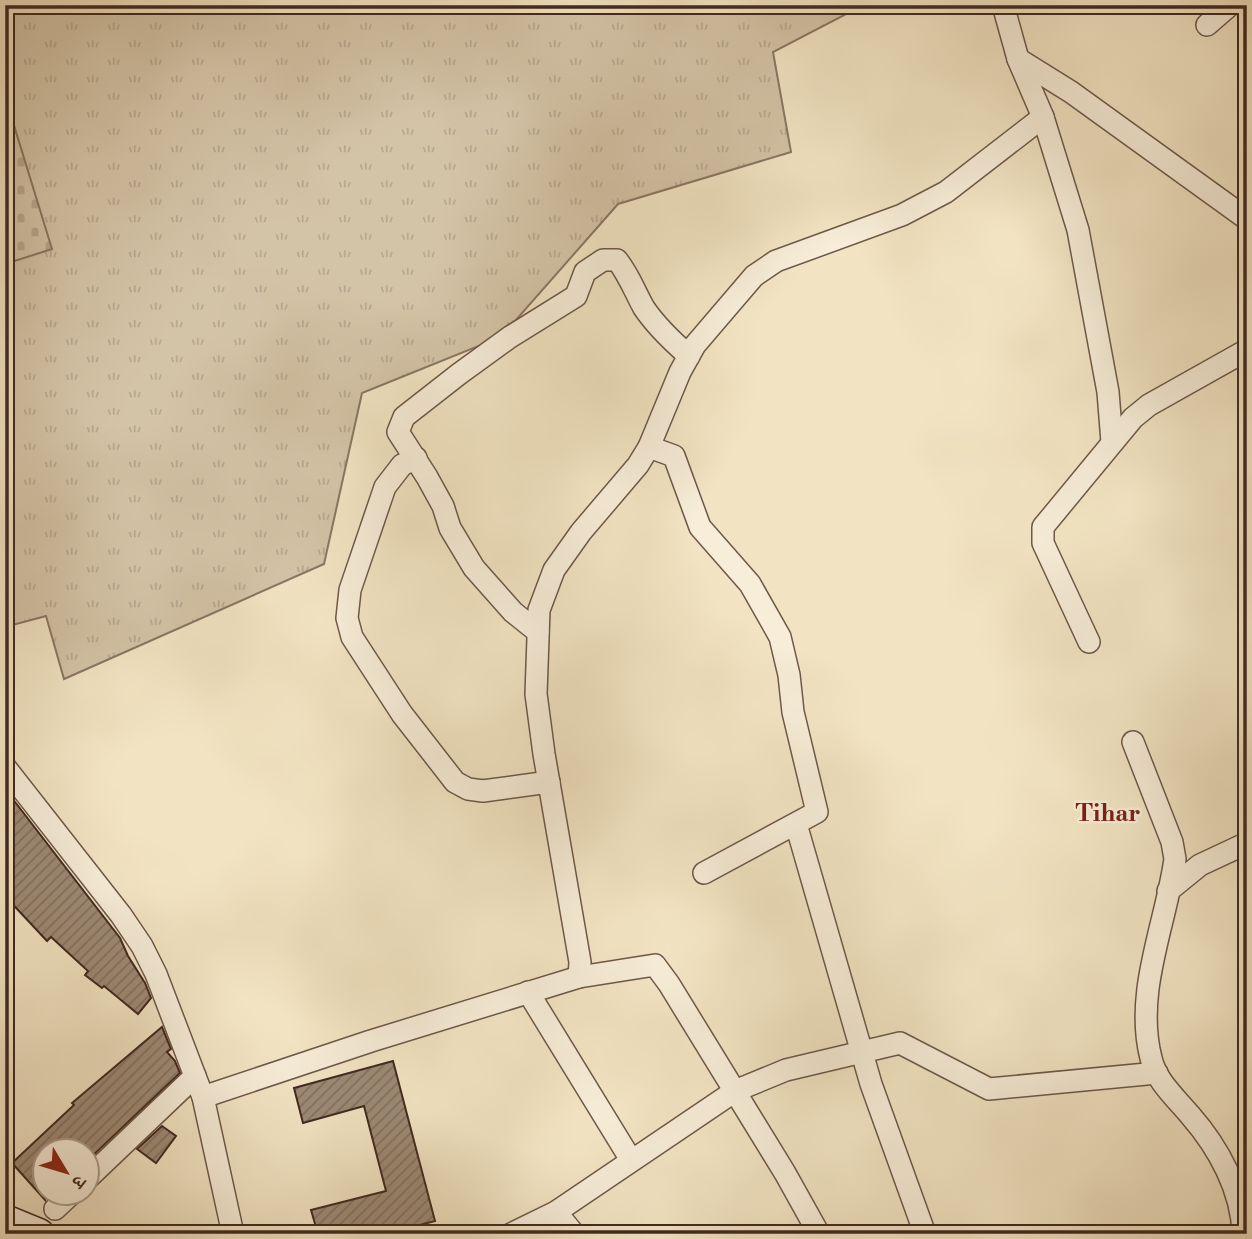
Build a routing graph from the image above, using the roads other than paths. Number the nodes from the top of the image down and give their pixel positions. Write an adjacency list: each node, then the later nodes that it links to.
1 (1003, 5): 4 (street)
2 (1230, 5): 3 (street)
3 (1207, 25)
4 (1018, 58): 5 (street); 6 (street)
5 (1043, 117): 8 (street); 9 (street)
6 (1247, 219)
7 (1247, 350): 9 (street)
8 (689, 356): 10 (street); 11 (street)
9 (1112, 442): 13 (street)
10 (649, 447): 12 (street); 17 (street)
11 (416, 457): 12 (street); 16 (street)
12 (538, 632): 16 (street)
13 (1088, 642)
14 (1133, 742): 20 (street)
15 (5, 767): 25 (street)
16 (549, 782): 21 (street)
17 (796, 824): 19 (street); 23 (street)
18 (1247, 843): 20 (street)
19 (704, 873)
20 (1168, 891): 24 (street)
21 (579, 977): 22 (street); 26 (street)
22 (528, 992): 27 (street); 28 (street)
23 (861, 1051): 24 (street); 26 (street); 38 (street)
24 (1157, 1073): 30 (street)
25 (195, 1076): 27 (street); 29 (street)
26 (735, 1091): 28 (street); 37 (street)
27 (203, 1097): 34 (street)
28 (631, 1160): 31 (street)
29 (102, 1165)
30 (1242, 1192): 39 (street)
31 (556, 1212): 35 (street); 36 (street)
32 (5, 1220): 33 (street)
33 (38, 1234)
34 (233, 1234)
35 (512, 1234)
36 (574, 1234)
37 (819, 1234)
38 (925, 1234)
39 (1243, 1234)

